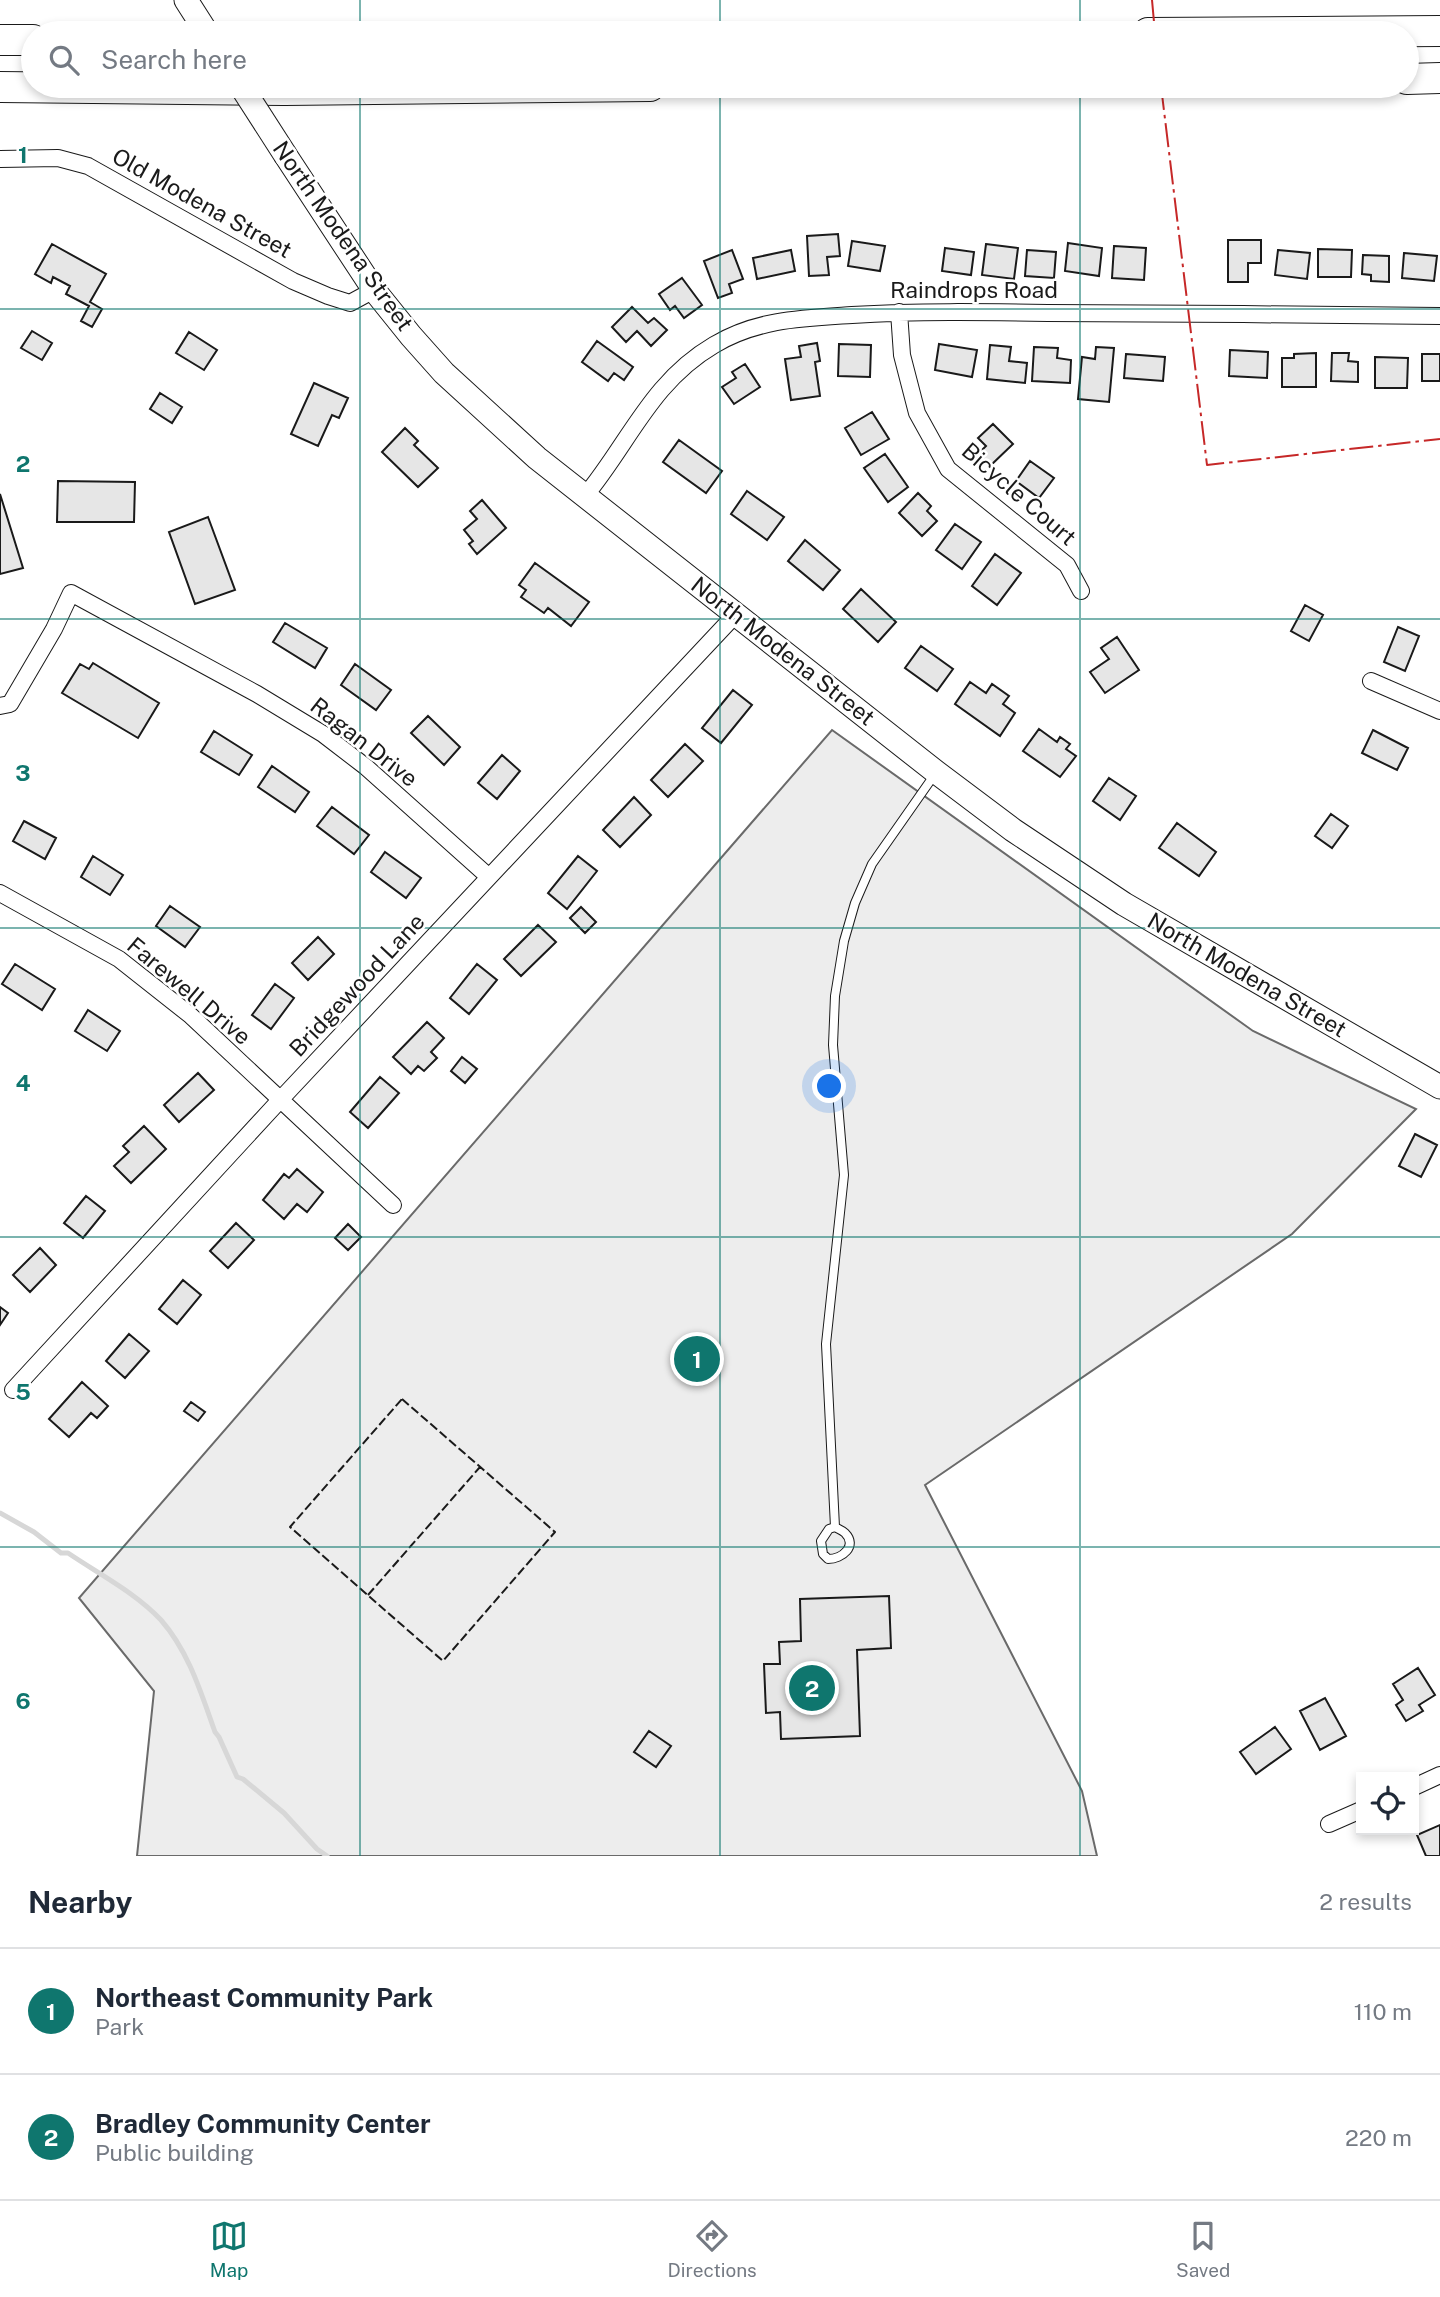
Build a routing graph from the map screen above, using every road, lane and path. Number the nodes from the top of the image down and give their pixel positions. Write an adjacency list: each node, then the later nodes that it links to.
1 (186, 0): 2 (street)
2 (199, 21)
3 (1419, 31): 4 (highway)
4 (1440, 31)
5 (0, 40): 6 (highway)
6 (21, 40)
7 (1440, 78): 8 (highway)
8 (1419, 79)
9 (0, 87): 10 (highway)
10 (21, 87)
11 (249, 98): 13 (street, North Modena Street, bridge)
12 (0, 159): 13 (street, Old Modena Street)
13 (374, 290): 16 (street, North Modena Street)
14 (899, 312): 15 (street, Raindrops Road); 16 (street, Raindrops Road); 17 (street, Bicycle Court)
15 (1440, 316)
16 (585, 496): 18 (street, North Modena Street)
17 (1081, 591)
18 (736, 614): 22 (street, North Modena Street); 23 (street, Bridgewood Lane)
19 (1371, 681): 21 (street)
20 (0, 706): 23 (street, Ragan Drive)
21 (1440, 711)
22 (936, 772): 25 (street, North Modena Street); 29 (lane)
23 (489, 877): 26 (street, Bridgewood Lane)
24 (0, 893): 26 (street, Farewell Drive)
25 (1440, 1087)
26 (280, 1100): 27 (street, Farewell Drive); 28 (street, Bridgewood Lane)
27 (393, 1205)
28 (13, 1390)
29 (835, 1527)
30 (1440, 1775): 31 (street)
31 (1419, 1785)
32 (1356, 1812): 33 (street)
33 (1329, 1824)

